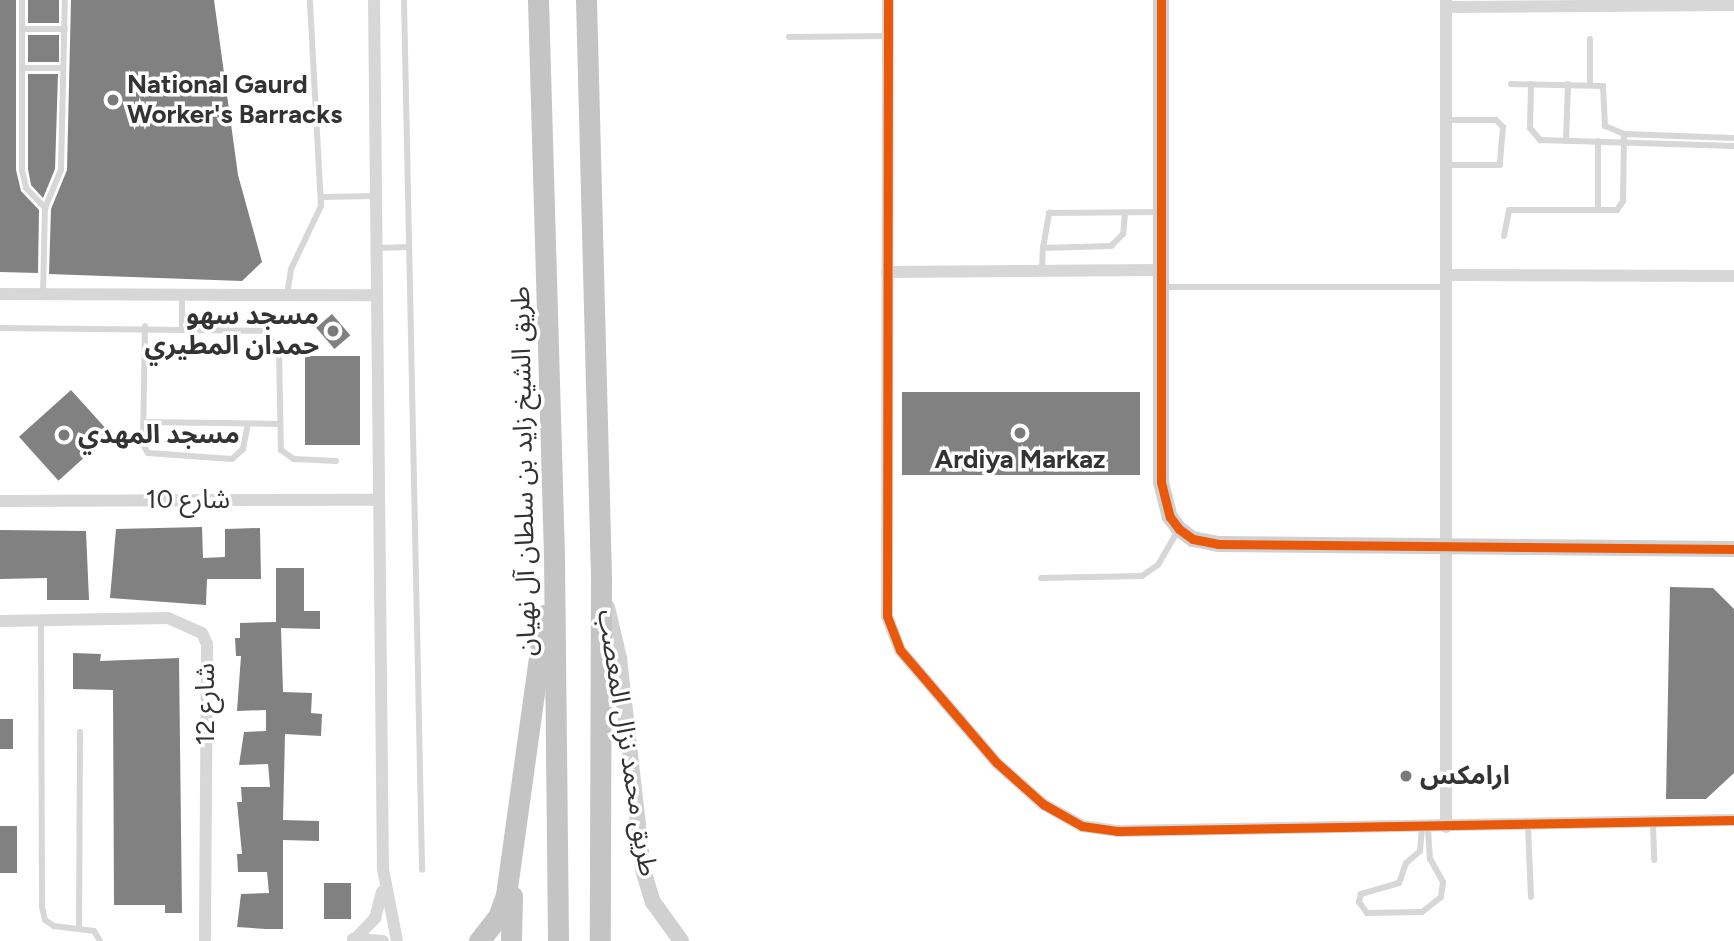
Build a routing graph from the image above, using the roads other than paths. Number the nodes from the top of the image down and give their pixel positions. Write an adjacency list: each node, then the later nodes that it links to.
1 (22, 0): 12 (lane)
2 (65, 0): 13 (lane)
3 (310, 0): 31 (lane)
4 (374, 0): 30 (street)
5 (404, 0): 37 (lane)
6 (538, 0): 63 (highway, طريق الشيخ زايد بن سلطان آل نهيان)
7 (586, 0): 64 (highway)
8 (888, 0): 14 (street)
9 (1161, 0): 34 (street)
10 (1446, 4): 11 (street); 23 (street)
11 (1734, 5)
12 (22, 29): 13 (lane); 17 (lane)
13 (65, 29): 18 (lane)
14 (888, 36): 15 (lane); 42 (street)
15 (789, 37)
16 (1590, 39): 22 (lane)
17 (22, 68): 18 (lane); 32 (lane)
18 (64, 68): 32 (lane)
19 (1511, 84): 20 (lane)
20 (1531, 84): 21 (lane); 26 (lane)
21 (1568, 84): 22 (lane); 26 (lane)
22 (1590, 84): 24 (lane)
23 (1446, 120): 29 (street); 29 (lane)
24 (1624, 138): 25 (lane); 27 (lane); 28 (lane); 33 (lane)
25 (1734, 138)
26 (1566, 141): 27 (lane)
27 (1598, 141): 33 (lane)
28 (1734, 146)
29 (1446, 165): 44 (street)
30 (375, 196): 31 (lane); 38 (street)
31 (321, 197): 49 (lane)
32 (45, 208): 47 (lane)
33 (1598, 210): 36 (lane)
34 (1160, 212): 35 (lane); 40 (street)
35 (1125, 213): 39 (lane); 39 (lane)
36 (1504, 236)
37 (409, 247): 38 (lane); 76 (lane)
38 (375, 248): 50 (street)
39 (1043, 248): 41 (lane)
40 (1159, 270): 41 (street); 45 (street)
41 (1042, 271): 42 (street)
42 (887, 272): 73 (street)
43 (1734, 276): 44 (street)
44 (1446, 281): 45 (lane); 61 (street)
45 (1160, 287): 60 (street)
46 (0, 294): 47 (street)
47 (43, 294): 48 (street)
48 (182, 294): 49 (street); 52 (lane)
49 (287, 295): 50 (street)
50 (376, 295): 58 (street)
51 (145, 326): 52 (lane); 53 (lane); 54 (lane)
52 (182, 327): 56 (lane)
53 (0, 328)
54 (144, 422): 55 (lane); 55 (lane)
55 (248, 424): 56 (lane)
56 (279, 424): 57 (lane)
57 (336, 461)
58 (376, 500): 59 (street, شارع 10); 77 (street)
59 (0, 501)
60 (1179, 529): 61 (street); 65 (lane)
61 (1446, 549): 62 (street); 74 (street)
62 (1734, 549)
63 (554, 557): 70 (highway); 88 (highway, طريق الشيخ زايد بن سلطان آل نهيان)
64 (601, 578): 80 (street, طريق محمد نزال المعصب); 89 (highway)
65 (1041, 578)
66 (0, 621): 67 (street, شارع 12)
67 (41, 621): 79 (lane); 83 (street, شارع 12)
68 (80, 732): 79 (lane)
69 (1734, 820): 71 (street)
70 (514, 824): 86 (highway); 87 (highway)
71 (1653, 825): 72 (street); 75 (lane)
72 (1528, 826): 74 (street); 78 (lane)
73 (1425, 827): 73 (lane); 74 (street)
74 (1446, 827)
75 (1654, 860)
76 (422, 870)
77 (384, 888): 81 (street); 85 (street)
78 (1531, 897)
79 (79, 929): 82 (lane)
80 (671, 935): 90 (street, طريق محمد نزال المعصب)
81 (353, 939): 84 (street)
82 (100, 941)
83 (206, 941)
84 (383, 941)
85 (397, 941)
86 (479, 941)
87 (511, 941)
88 (558, 941)
89 (600, 941)
90 (681, 941)

